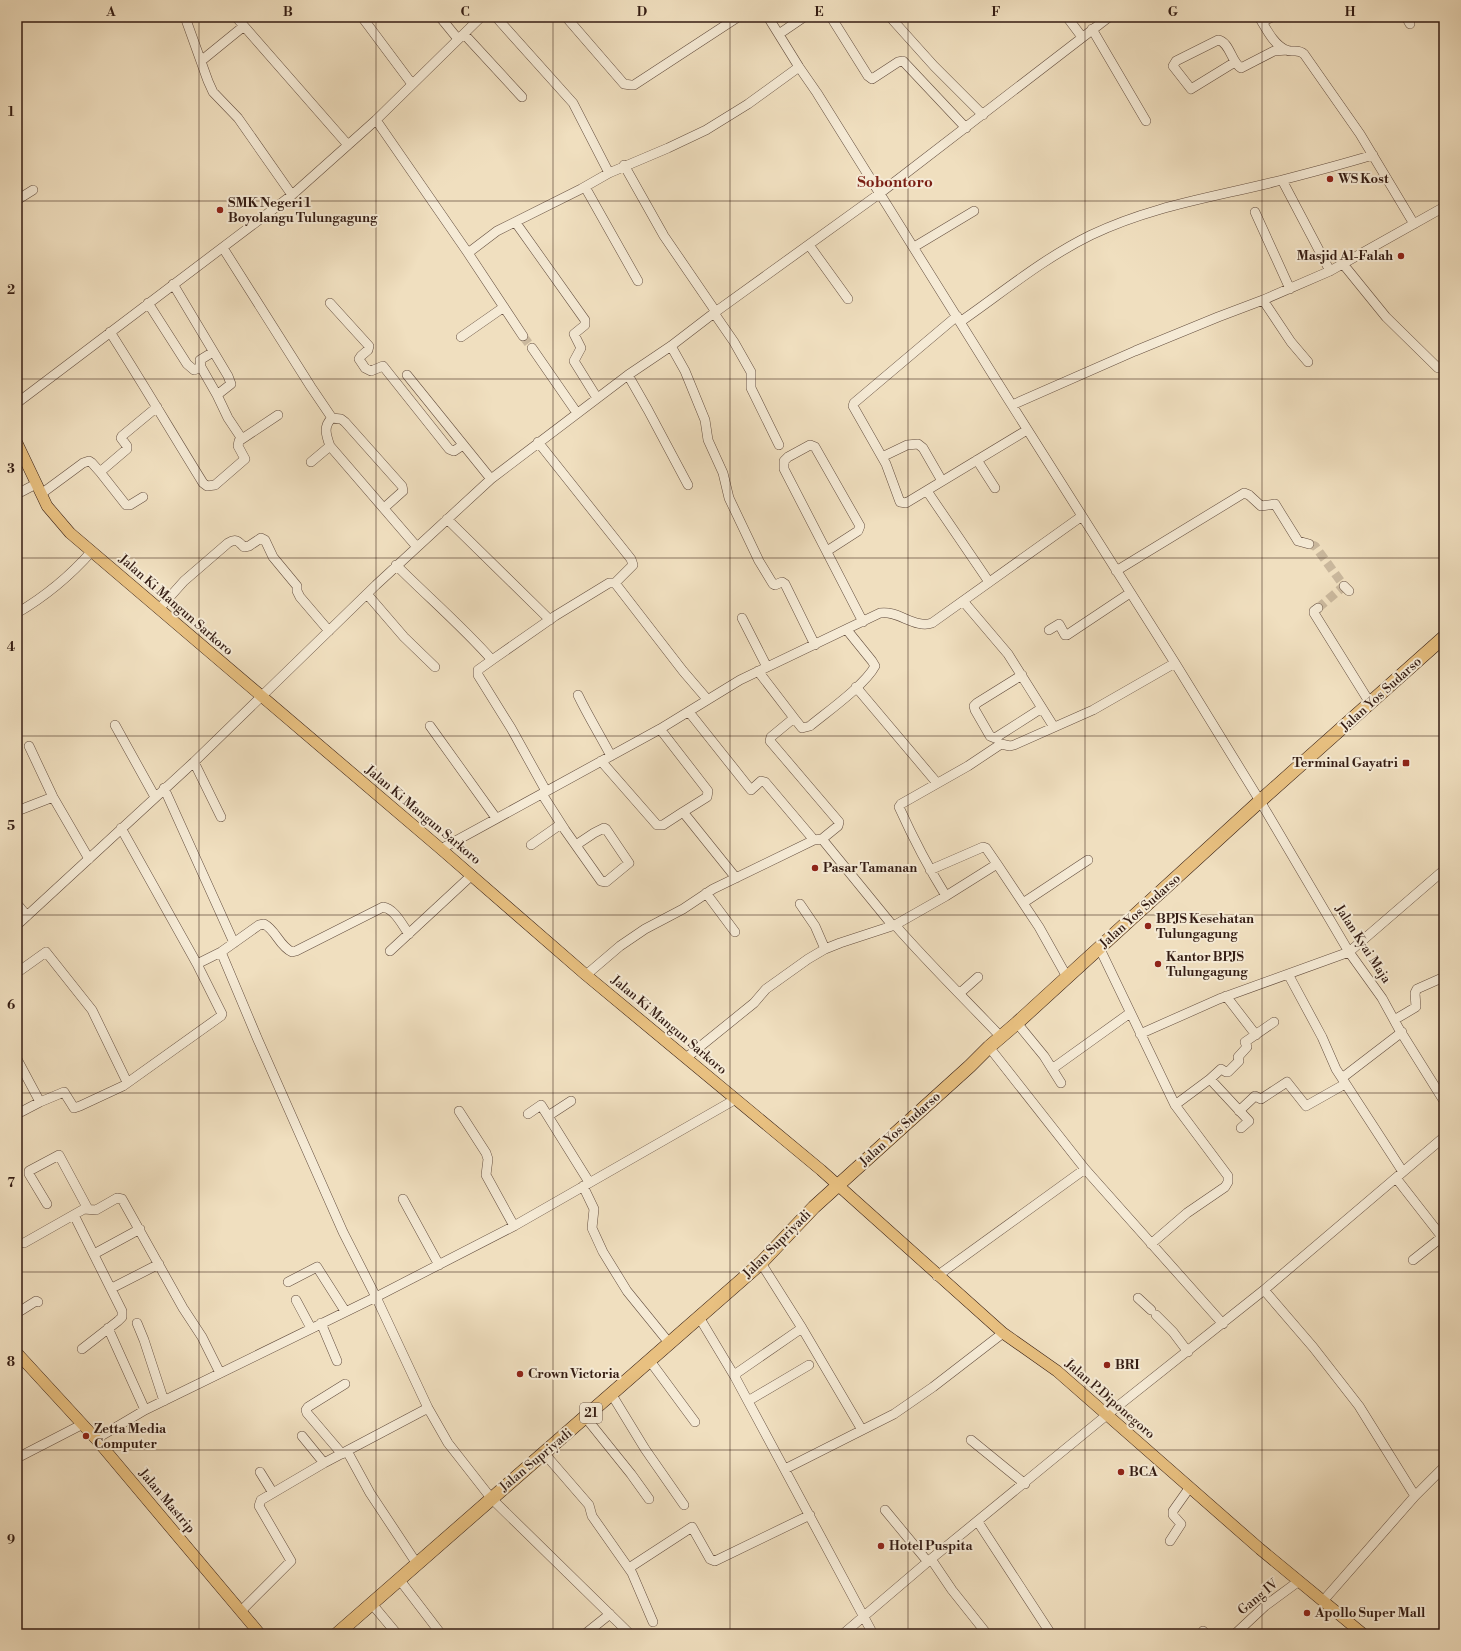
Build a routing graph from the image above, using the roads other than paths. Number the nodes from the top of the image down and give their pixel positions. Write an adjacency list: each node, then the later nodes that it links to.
1 (185, 17): 25 (street)
2 (236, 17): 17 (street)
3 (362, 17): 28 (street)
4 (440, 17): 20 (street)
5 (481, 17): 20 (street)
6 (496, 17): 37 (street)
7 (566, 17): 8 (street)
8 (738, 17)
9 (768, 17): 19 (street, Jalan Kyai Maja)
10 (804, 17): 19 (street)
11 (831, 17): 33 (street)
12 (890, 17): 30 (street)
13 (1067, 17): 21 (street)
14 (1109, 17): 18 (street)
15 (1272, 17): 16 (street)
16 (1261, 20): 22 (street)
17 (244, 26): 25 (street); 34 (street)
18 (1092, 29): 21 (street); 32 (street)
19 (779, 34): 27 (street, Jalan Kyai Maja)
20 (461, 37): 28 (street); 29 (street)
21 (1082, 37): 30 (street)
22 (1273, 40): 23 (street); 24 (street)
23 (1287, 50): 24 (street); 35 (street)
24 (1274, 51): 26 (street)
25 (201, 61): 42 (street)
26 (1235, 62): 26 (street)
27 (799, 67): 36 (street); 41 (street, Jalan Kyai Maja)
28 (412, 84): 31 (street)
29 (522, 97)
30 (983, 115): 33 (street)
31 (376, 120): 34 (street); 52 (street)
32 (1146, 121)
33 (966, 128): 41 (street)
34 (348, 145): 42 (street)
35 (1373, 155): 38 (street); 48 (street)
36 (624, 165): 37 (street); 63 (street)
37 (609, 173): 39 (street)
38 (1282, 180): 54 (street); 64 (street)
39 (585, 187): 47 (street); 55 (street)
40 (33, 190): 43 (street)
41 (879, 194): 49 (street); 50 (street, Jalan Kyai Maja)
42 (292, 195): 51 (street)
43 (17, 200)
44 (1444, 207): 48 (street)
45 (974, 211): 50 (street)
46 (1255, 212): 57 (street)
47 (516, 223): 52 (street); 77 (street)
48 (1414, 224): 53 (street)
49 (809, 245): 58 (street); 63 (street)
50 (914, 246): 64 (street, Jalan Kyai Maja)
51 (223, 248): 56 (street); 83 (street)
52 (468, 253): 62 (street)
53 (1343, 264): 54 (street); 73 (street)
54 (1330, 272): 57 (street)
55 (638, 281)
56 (173, 284): 60 (street); 70 (street)
57 (1290, 289): 59 (street)
58 (848, 299)
59 (1263, 300): 71 (street); 79 (street)
60 (148, 303): 65 (street); 72 (street)
61 (330, 303): 88 (street)
62 (504, 307): 66 (street); 67 (street)
63 (715, 313): 68 (street); 89 (street)
64 (958, 319): 79 (street, Jalan Kyai Maja); 91 (street)
65 (110, 332): 78 (street); 80 (street)
66 (523, 336)
67 (461, 337)
68 (671, 346): 75 (street); 128 (street)
69 (532, 348): 81 (street)
70 (213, 352): 72 (street); 76 (street)
71 (1308, 362)
72 (201, 367): 76 (street)
73 (1438, 368)
74 (407, 375): 88 (street)
75 (628, 375): 77 (street); 98 (street)
76 (217, 395): 85 (street)
77 (597, 398): 81 (street)
78 (17, 403)
79 (1012, 405): 84 (street, Jalan Kyai Maja)
80 (157, 407): 85 (street); 94 (street)
81 (577, 413): 86 (street)
82 (278, 415): 85 (street)
83 (332, 418): 90 (street); 104 (street)
84 (1027, 430): 92 (street); 105 (street, Jalan Kyai Maja)
85 (242, 439)
86 (538, 442): 95 (street); 114 (street)
87 (17, 443): 97 (main road, Jalan Ki Mangun Sarkoro)
88 (463, 445): 95 (street)
89 (779, 445)
90 (330, 446): 93 (street); 104 (street)
91 (882, 457): 96 (street); 100 (street)
92 (977, 460): 96 (street); 99 (street)
93 (311, 462)
94 (100, 472): 102 (street); 103 (street)
95 (491, 478): 106 (street)
96 (942, 481): 100 (street)
97 (36, 484): 101 (street); 102 (main road, Jalan Ki Mangun Sarkoro)
98 (688, 485)
99 (995, 488)
100 (927, 491): 113 (street)
101 (17, 494)
102 (40, 494): 109 (main road, Jalan Ki Mangun Sarkoro)
103 (143, 497)
104 (384, 508): 108 (street)
105 (1082, 516): 112 (street, Jalan Kyai Maja); 113 (street)
106 (446, 519): 108 (street); 122 (street)
107 (1309, 544): 112 (street)
108 (417, 547): 111 (street)
109 (92, 551): 119 (main road, Jalan Ki Mangun Sarkoro); 120 (street)
110 (827, 551): 110 (street); 123 (street)
111 (396, 565): 116 (street); 129 (street)
112 (1116, 571): 115 (street, Jalan Kyai Maja)
113 (989, 582): 117 (street)
114 (615, 583): 122 (street); 137 (street)
115 (1130, 593): 125 (street); 130 (street, Jalan Kyai Maja)
116 (367, 594): 126 (street); 131 (street)
117 (963, 601): 123 (street); 133 (street)
118 (1318, 608): 138 (street)
119 (159, 609): 126 (street); 136 (main road, Jalan Ki Mangun Sarkoro)
120 (17, 613)
121 (742, 618): 132 (street)
122 (550, 620): 129 (street)
123 (863, 622): 124 (street)
124 (847, 630): 128 (street); 134 (street)
125 (1049, 630)
126 (329, 631): 136 (street)
127 (1444, 637): 138 (highway, Jalan Yos Sudarso / 21)
128 (815, 645): 132 (street)
129 (492, 660): 152 (street)
130 (1175, 663): 150 (street); 155 (street, Jalan Kyai Maja)
131 (435, 667)
132 (763, 669): 137 (street); 141 (street)
133 (1022, 675): 139 (street); 139 (street)
134 (856, 687): 141 (street); 150 (street)
135 (578, 695): 147 (street)
136 (262, 697): 149 (street); 165 (main road, Jalan Ki Mangun Sarkoro)
137 (707, 699): 140 (street)
138 (1370, 703): 155 (highway, Jalan Yos Sudarso / 21)
139 (1042, 708): 142 (street)
140 (689, 712): 145 (street); 162 (street)
141 (794, 718): 162 (street)
142 (1052, 724)
143 (115, 725): 153 (street)
144 (430, 726): 159 (street)
145 (660, 729): 147 (street); 157 (street)
146 (29, 746): 154 (street)
147 (611, 756): 148 (street)
148 (601, 761): 152 (street); 157 (street)
149 (194, 762): 151 (street); 158 (street)
150 (937, 783): 169 (street)
151 (164, 788): 153 (street); 183 (street)
152 (544, 792): 159 (street); 160 (street)
153 (155, 796): 161 (street)
154 (53, 797): 156 (street); 166 (street)
155 (1260, 801): 184 (highway, Jalan Yos Sudarso / 21); 188 (street, Jalan Kyai Maja)
156 (17, 811)
157 (683, 812): 172 (street)
158 (221, 816)
159 (496, 818): 165 (street)
160 (562, 824): 163 (street); 164 (street)
161 (121, 828): 166 (street); 189 (street)
162 (818, 839): 172 (street); 180 (street)
163 (531, 845)
164 (576, 845): 164 (street)
165 (441, 849): 171 (main road, Jalan Ki Mangun Sarkoro)
166 (89, 859): 178 (street)
167 (1088, 860): 175 (street)
168 (997, 864): 169 (street); 174 (street); 175 (street)
169 (930, 870): 174 (street)
170 (1444, 870): 188 (street)
171 (472, 875): 182 (street); 192 (main road, Jalan Ki Mangun Sarkoro)
172 (736, 878): 173 (street)
173 (706, 893): 181 (street); 192 (street)
174 (946, 896): 180 (street)
175 (1023, 903): 194 (street)
176 (17, 904): 178 (street)
177 (800, 904): 185 (street)
178 (27, 916): 179 (street)
179 (17, 925)
180 (894, 926): 185 (street); 196 (street)
181 (735, 932)
182 (409, 934): 183 (street); 186 (street)
183 (234, 943): 187 (street)
184 (1099, 947): 194 (highway, Jalan Yos Sudarso / 21); 198 (street)
185 (825, 950): 207 (street)
186 (390, 951)
187 (221, 952): 189 (street); 248 (street)
188 (1349, 952): 191 (street); 199 (street, Jalan Kyai Maja)
189 (198, 964): 212 (street)
190 (17, 971): 212 (street)
191 (1288, 974): 197 (street); 211 (street)
192 (586, 975): 207 (main road, Jalan Ki Mangun Sarkoro)
193 (978, 977): 196 (street)
194 (1067, 977): 201 (highway, Jalan Yos Sudarso / 21)
195 (1444, 977): 199 (street)
196 (960, 993): 205 (street)
197 (1226, 996): 203 (street); 204 (street)
198 (1130, 1013): 203 (street); 209 (street)
199 (1394, 1020): 202 (street, Jalan Kyai Maja)
200 (1274, 1022): 204 (street)
201 (1017, 1023): 205 (highway, Jalan Yos Sudarso / 21); 209 (street)
202 (1402, 1032): 211 (street); 215 (street, Jalan Kyai Maja)
203 (1140, 1034): 218 (street)
204 (1256, 1034): 210 (street)
205 (1001, 1037): 206 (highway, Jalan Yos Sudarso / 21)
206 (989, 1047): 226 (street); 229 (highway, Jalan Yos Sudarso / 21)
207 (686, 1058): 214 (main road, Jalan Ki Mangun Sarkoro)
208 (17, 1059): 216 (street)
209 (1052, 1069): 213 (street)
210 (1210, 1079): 218 (street); 220 (street)
211 (1343, 1081): 220 (street); 227 (street)
212 (127, 1082): 216 (street)
213 (1061, 1083)
214 (736, 1099): 228 (street); 229 (main road, Jalan Ki Mangun Sarkoro)
215 (1444, 1101)
216 (40, 1102): 221 (street)
217 (571, 1102): 223 (street)
218 (1176, 1105): 238 (street)
219 (459, 1111): 234 (street)
220 (1239, 1111): 224 (street)
221 (17, 1114)
222 (528, 1114): 223 (street)
223 (548, 1116): 228 (street)
224 (1241, 1128)
225 (1444, 1137): 227 (street)
226 (1085, 1170): 238 (street); 244 (street)
227 (1400, 1175): 236 (street); 247 (street)
228 (586, 1184): 234 (street); 262 (street)
229 (838, 1186): 241 (highway, Jalan Supriyadi / 21); 244 (main road, Jalan P.Diponegoro)
230 (403, 1199): 243 (street)
231 (47, 1204): 232 (street)
232 (88, 1209): 233 (street); 235 (street)
233 (74, 1215): 237 (street); 239 (street)
234 (514, 1226): 243 (street)
235 (140, 1229): 239 (street); 242 (street)
236 (1443, 1236): 240 (street)
237 (24, 1243)
238 (1152, 1244): 257 (street)
239 (94, 1254): 246 (street)
240 (1413, 1260)
241 (761, 1263): 254 (highway, Jalan Supriyadi / 21); 260 (street)
242 (159, 1264): 246 (street); 269 (street)
243 (439, 1265): 248 (street)
244 (937, 1276): 261 (main road, Jalan P.Diponegoro)
245 (288, 1282): 252 (street)
246 (112, 1288): 258 (street)
247 (1264, 1290): 257 (street); 295 (street)
248 (376, 1297): 252 (street); 275 (street)
249 (1138, 1298): 264 (street)
250 (296, 1300): 259 (street)
251 (38, 1302): 253 (street)
252 (345, 1311): 256 (street)
253 (17, 1313)
254 (699, 1317): 262 (highway, Jalan Supriyadi / 21); 270 (street)
255 (137, 1323): 273 (street)
256 (321, 1323): 259 (street); 266 (street)
257 (1223, 1324): 264 (street)
258 (108, 1328): 263 (street); 276 (street)
259 (312, 1328): 269 (street)
260 (802, 1328): 268 (street); 270 (street)
261 (1003, 1333): 277 (main road, Jalan P.Diponegoro); 281 (street)
262 (670, 1344): 267 (highway, Jalan Supriyadi / 21)
263 (82, 1349)
264 (1188, 1352): 277 (street)
265 (17, 1353): 280 (main road, Jalan Mastrip)
266 (337, 1361)
267 (650, 1361): 272 (highway, Jalan Supriyadi / 21); 279 (street)
268 (815, 1361): 274 (street); 281 (street)
269 (220, 1373): 273 (street)
270 (734, 1375): 274 (street)
271 (346, 1384): 285 (street)
272 (612, 1395): 278 (highway, Jalan Supriyadi / 21); 298 (street)
273 (164, 1401): 276 (street)
274 (748, 1401): 289 (street)
275 (428, 1408): 285 (street); 296 (street)
276 (145, 1410): 283 (street)
277 (1108, 1414): 292 (street); 293 (main road, Jalan P.Diponegoro)
278 (586, 1418): 286 (highway, Jalan Supriyadi / 21); 297 (street)
279 (695, 1422)
280 (83, 1424): 283 (main road, Jalan Mastrip); 287 (street)
281 (862, 1430): 289 (street)
282 (302, 1436): 288 (street)
283 (96, 1439): 310 (main road, Jalan Mastrip)
284 (971, 1440): 292 (street)
285 (345, 1452): 288 (street); 304 (street)
286 (544, 1453): 296 (highway, Jalan Supriyadi / 21); 305 (street)
287 (17, 1458)
288 (324, 1463): 294 (street)
289 (785, 1468): 300 (street)
290 (260, 1472): 294 (street)
291 (1443, 1472): 295 (street)
292 (1025, 1484): 301 (street)
293 (1190, 1487): 302 (street); 307 (main road, Jalan P.Diponegoro)
294 (273, 1493): 310 (street)
295 (1415, 1496): 308 (street)
296 (491, 1498): 304 (highway, Jalan Supriyadi / 21); 311 (street)
297 (649, 1499)
298 (684, 1505)
299 (886, 1510): 303 (street)
300 (810, 1515): 305 (street); 312 (street)
301 (978, 1522): 303 (street); 323 (street)
302 (1170, 1541)
303 (929, 1560): 312 (street); 322 (street)
304 (417, 1564): 306 (highway, Jalan Supriyadi / 21)
305 (629, 1568): 313 (street)
306 (399, 1580): 309 (highway, Jalan Supriyadi / 21); 317 (street)
307 (1299, 1581): 308 (main road, Jalan P.Diponegoro); 324 (street, Gang IV)
308 (1323, 1601): 325 (main road, Jalan P.Diponegoro)
309 (372, 1604): 315 (highway, Jalan Supriyadi / 21); 316 (street)
310 (241, 1611): 314 (main road, Jalan Mastrip)
311 (610, 1614): 318 (street); 319 (street)
312 (864, 1618): 320 (street); 321 (street)
313 (653, 1622)
314 (260, 1634)
315 (338, 1634)
316 (397, 1634)
317 (441, 1634)
318 (585, 1634)
319 (630, 1634)
320 (843, 1634)
321 (873, 1634)
322 (987, 1634)
323 (1051, 1634)
324 (1236, 1634)
325 (1363, 1634)

